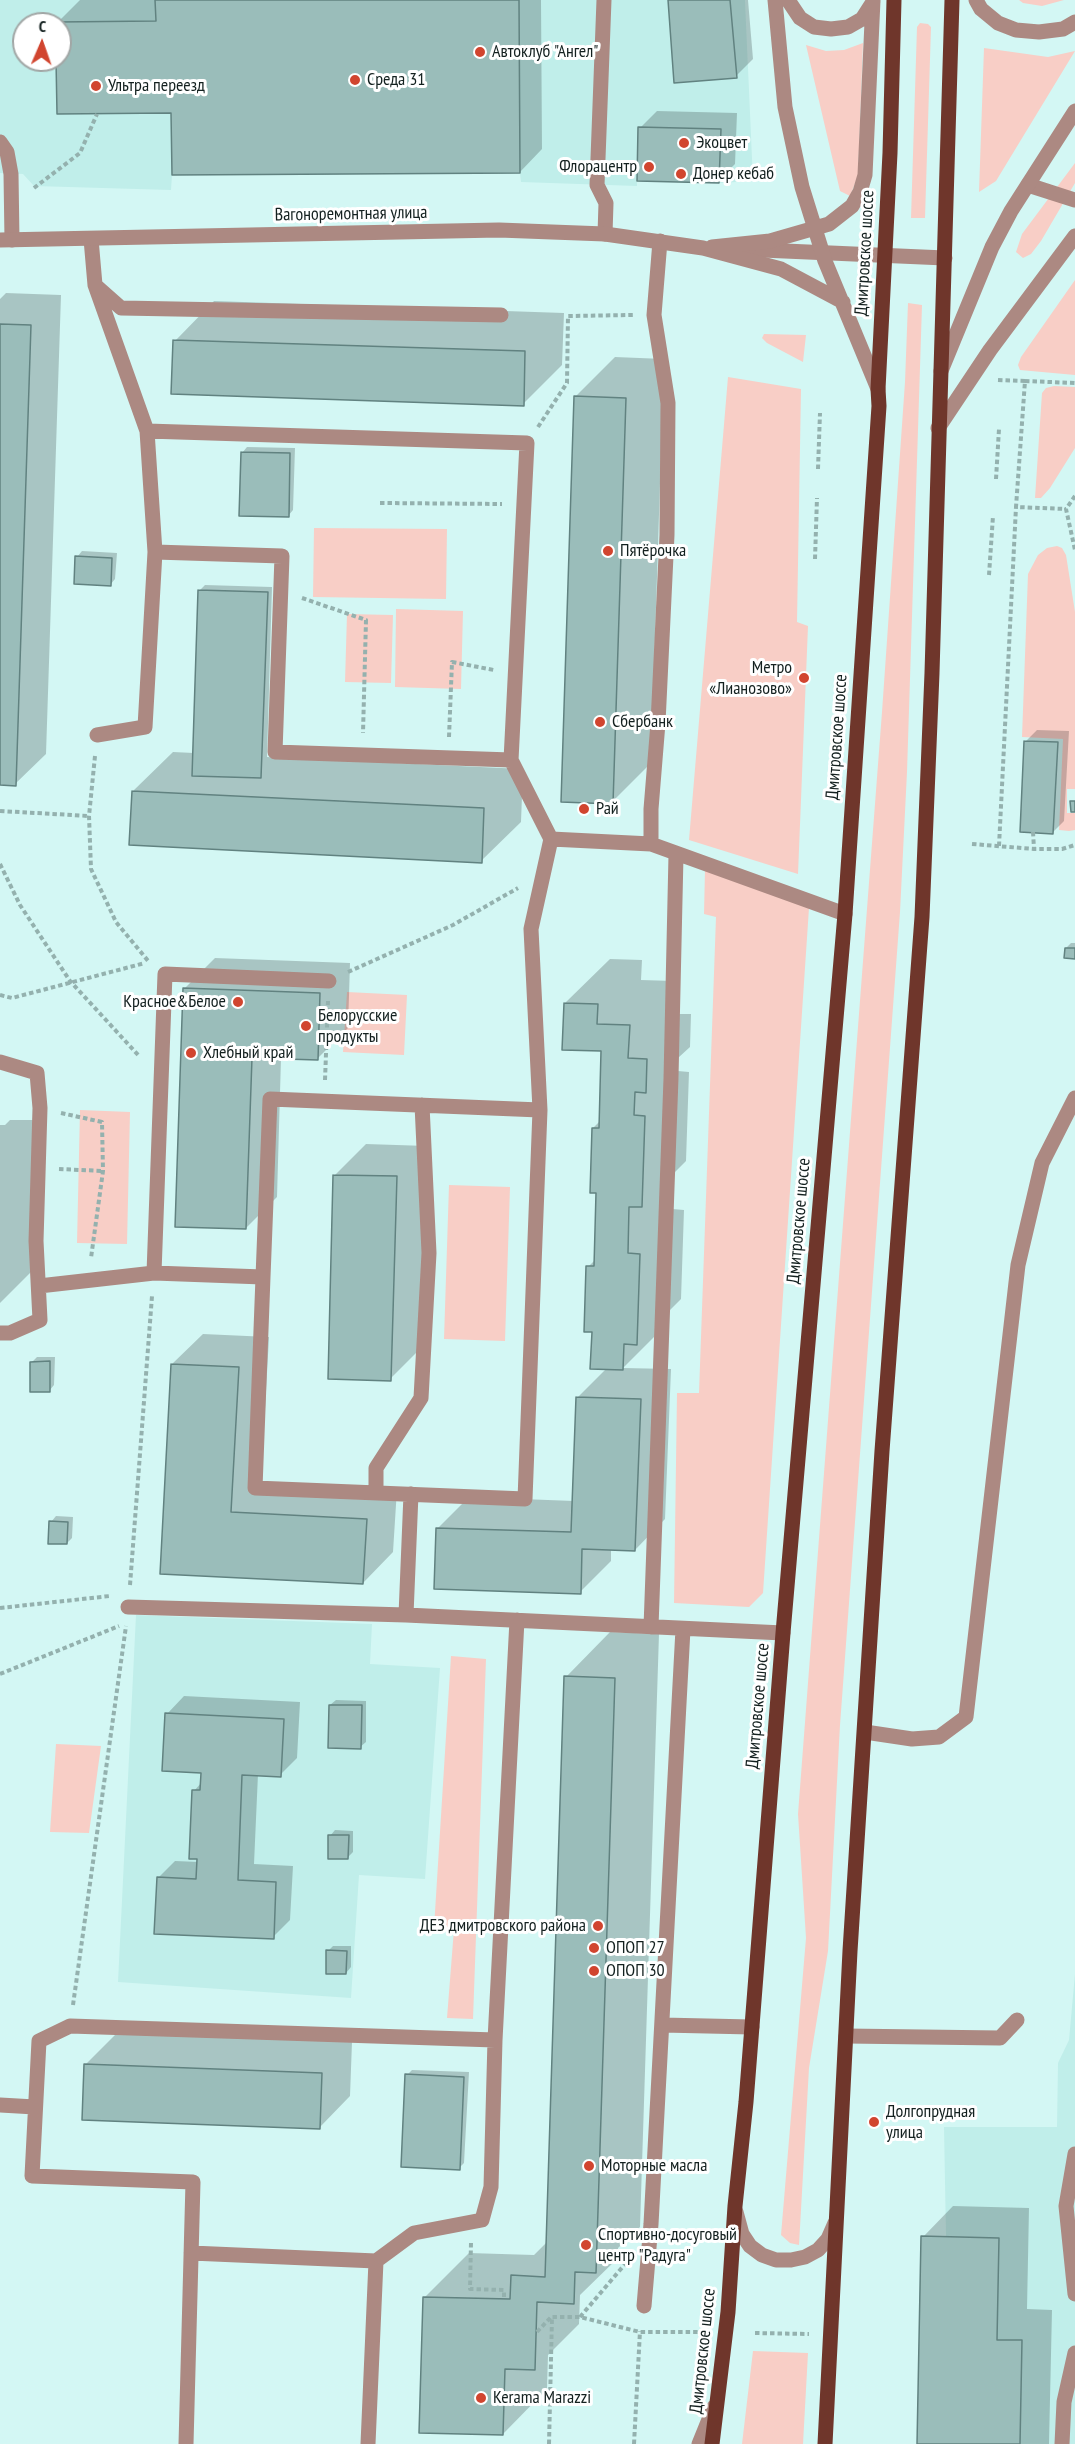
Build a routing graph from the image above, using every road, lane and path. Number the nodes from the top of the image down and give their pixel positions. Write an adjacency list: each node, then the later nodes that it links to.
1 (604, 0): 16 (street)
2 (775, 0): 15 (street)
3 (788, 0): 7 (street)
4 (894, 0): 23 (main road, Дмитровское шоссе)
5 (952, 0): 24 (main road)
6 (976, 0): 8 (street)
7 (873, 1): 15 (street, Вагоноремонтная улица)
8 (1075, 22)
9 (1075, 111): 12 (street)
10 (97, 114): 13 (path)
11 (0, 142): 19 (street)
12 (1028, 184): 14 (street); 29 (street)
13 (35, 194)
14 (1075, 200)
15 (814, 229): 21 (street, Вагоноремонтная улица); 22 (street)
16 (605, 234): 18 (street, Вагоноремонтная улица); 20 (street, Вагоноремонтная улица)
17 (1075, 236): 35 (street)
18 (91, 239): 19 (street, Вагоноремонтная улица); 25 (street)
19 (6, 240)
20 (660, 242): 21 (street, Вагоноремонтная улица); 28 (street)
21 (703, 248): 22 (street); 26 (street, Вагоноремонтная улица)
22 (822, 252): 23 (street); 26 (street)
23 (885, 255): 24 (street); 33 (main road, Дмитровское шоссе)
24 (945, 258): 29 (main road)
25 (95, 285): 27 (street); 37 (street)
26 (843, 302): 33 (street)
27 (501, 315)
28 (654, 315): 38 (path); 62 (street)
29 (940, 373): 35 (main road)
30 (998, 380): 31 (path)
31 (1025, 381): 32 (path); 45 (path)
32 (1075, 383)
33 (878, 389): 70 (main road, Дмитровское шоссе)
34 (820, 412): 39 (path)
35 (938, 428): 100 (main road)
36 (999, 429): 40 (path)
37 (147, 431): 38 (street); 49 (street)
38 (527, 443): 44 (street)
39 (818, 469)
40 (996, 479)
41 (1075, 496): 46 (path)
42 (818, 498): 50 (path)
43 (380, 503): 44 (path)
44 (524, 504): 53 (street)
45 (1016, 507): 46 (path); 65 (path)
46 (1066, 509): 48 (path)
47 (993, 516): 51 (path)
48 (1075, 550)
49 (155, 552): 52 (street); 54 (street)
50 (815, 559)
51 (989, 575)
52 (281, 591): 55 (path); 55 (street)
53 (516, 675): 56 (path); 57 (street)
54 (97, 735): 59 (path)
55 (362, 754): 56 (street)
56 (449, 758): 57 (street)
57 (511, 760): 61 (street)
58 (0, 811): 59 (path)
59 (88, 816): 71 (path)
60 (1033, 832): 66 (path)
61 (551, 839): 62 (street); 69 (street)
62 (651, 844): 67 (street)
63 (972, 844): 65 (path)
64 (1075, 845): 66 (path)
65 (999, 846): 66 (path)
66 (1034, 849)
67 (676, 855): 70 (street); 96 (street)
68 (0, 864): 73 (path)
69 (542, 874): 74 (path); 82 (street)
70 (845, 914): 98 (main road, Дмитровское шоссе)
71 (149, 962): 72 (path); 73 (path)
72 (165, 974): 74 (street); 77 (street)
73 (70, 981): 75 (path); 77 (path)
74 (329, 981): 79 (path)
75 (0, 995)
76 (0, 1062): 81 (street)
77 (161, 1079): 85 (street)
78 (1075, 1098): 100 (street)
79 (325, 1101): 80 (street); 86 (street)
80 (422, 1105): 82 (street); 90 (street)
81 (40, 1108): 83 (street); 84 (path)
82 (540, 1110): 91 (street)
83 (38, 1168): 84 (path); 88 (street)
84 (103, 1171): 87 (path)
85 (154, 1273): 86 (street); 87 (street); 92 (path)
86 (263, 1277): 90 (street)
87 (88, 1280): 88 (street)
88 (39, 1286): 89 (street)
89 (0, 1333)
90 (376, 1493): 91 (street)
91 (411, 1494): 94 (street)
92 (128, 1600): 93 (path); 94 (street)
93 (0, 1608)
94 (406, 1615): 95 (street)
95 (517, 1620): 96 (street); 106 (street)
96 (651, 1627): 97 (street)
97 (683, 1629): 98 (street); 102 (street)
98 (783, 1634): 104 (main road, Дмитровское шоссе)
99 (0, 1674): 103 (path)
100 (865, 1732): 105 (main road)
101 (1017, 2020): 105 (street)
102 (662, 2025): 104 (street); 118 (street)
103 (70, 2026): 106 (street); 108 (street)
104 (752, 2027): 110 (main road, Дмитровское шоссе)
105 (846, 2036): 111 (main road)
106 (495, 2040): 112 (street)
107 (0, 2105): 108 (street)
108 (35, 2107): 113 (street)
109 (1075, 2154): 116 (street)
110 (735, 2206): 111 (street); 127 (main road, Дмитровское шоссе)
111 (838, 2212): 134 (main road)
112 (472, 2222): 115 (street); 117 (path)
113 (191, 2253): 115 (street); 128 (street)
114 (632, 2255): 120 (path)
115 (376, 2261): 129 (street)
116 (1075, 2294)
117 (504, 2299)
118 (644, 2306): 122 (path)
119 (552, 2317): 120 (path); 121 (path); 130 (path)
120 (580, 2317): 122 (path)
121 (537, 2332)
122 (640, 2332): 123 (path); 131 (path)
123 (698, 2332)
124 (754, 2332): 125 (path)
125 (809, 2334)
126 (1075, 2353): 135 (street)
127 (720, 2391): 132 (street); 133 (main road, Дмитровское шоссе)
128 (186, 2444)
129 (368, 2444)
130 (549, 2444)
131 (634, 2444)
132 (699, 2444)
133 (712, 2444)
134 (825, 2444)
135 (1062, 2444)

